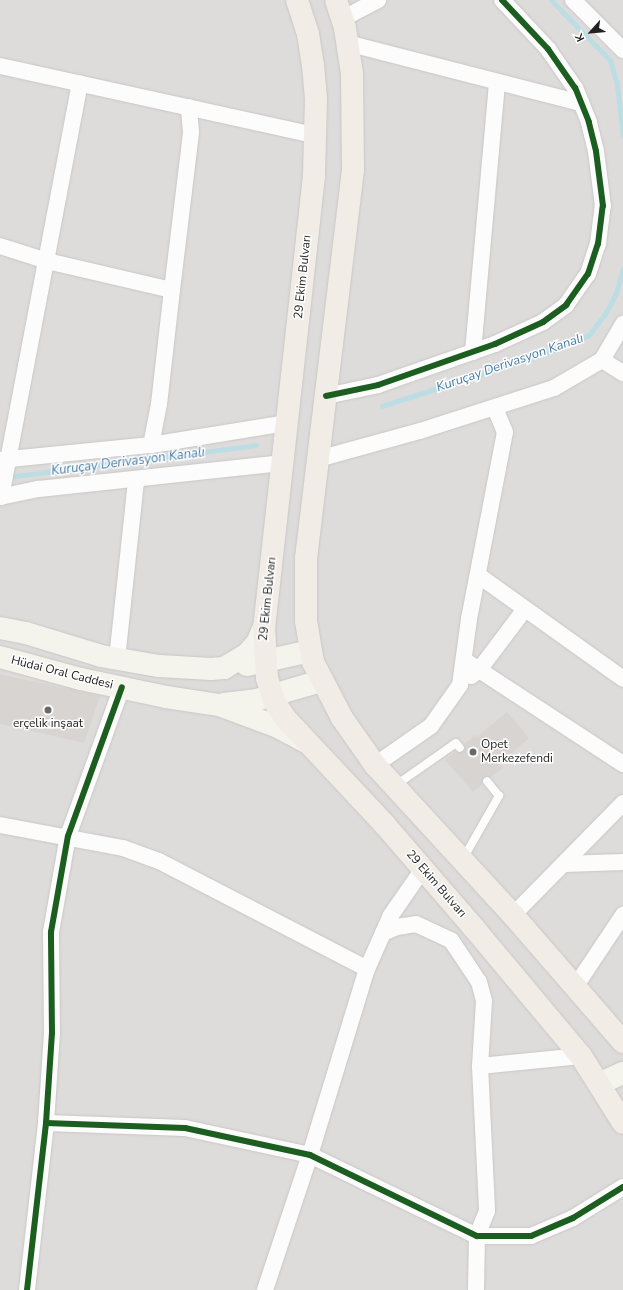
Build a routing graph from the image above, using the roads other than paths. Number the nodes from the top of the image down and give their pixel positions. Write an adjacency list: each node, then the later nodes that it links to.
1 (297, 0): 13 (main road, 29 Ekim Bulvarı)
2 (378, 0): 5 (street)
3 (502, 0): 11 (street)
4 (572, 0): 7 (street)
5 (339, 9): 6 (main road)
6 (347, 43): 9 (street); 21 (main road)
7 (623, 50)
8 (0, 66): 10 (street)
9 (497, 82): 11 (street); 18 (street)
10 (80, 83): 12 (street); 15 (street)
11 (581, 103): 18 (street)
12 (189, 107): 13 (street); 16 (street)
13 (315, 136): 23 (main road, 29 Ekim Bulvarı)
14 (0, 246): 15 (street)
15 (47, 261): 16 (street); 26 (street)
16 (172, 290): 24 (street)
17 (623, 324): 19 (street)
18 (473, 352): 21 (street)
19 (602, 360): 20 (street); 22 (street)
20 (623, 373)
21 (326, 396): 25 (main road)
22 (495, 408): 25 (street); 30 (street)
23 (287, 423): 24 (street); 27 (main road, 29 Ekim Bulvarı)
24 (151, 445): 26 (street)
25 (318, 459): 34 (main road)
26 (4, 461): 29 (street)
27 (284, 463): 28 (street); 32 (main road, 29 Ekim Bulvarı)
28 (136, 480): 29 (street); 36 (street)
29 (1, 494)
30 (478, 575): 31 (street); 37 (street)
31 (525, 609): 40 (street); 41 (street)
32 (264, 627): 38 (main road, 29 Ekim Bulvarı); 39 (street)
33 (0, 628): 36 (street)
34 (310, 651): 38 (street); 42 (main road)
35 (0, 658): 44 (street, Hüdai Oral Caddesi)
36 (117, 659): 39 (street)
37 (464, 660): 40 (street); 43 (street)
38 (265, 663): 39 (street); 45 (main road, 29 Ekim Bulvarı)
39 (218, 669)
40 (479, 670): 43 (street); 50 (street)
41 (623, 679)
42 (321, 681): 45 (street); 49 (main road)
43 (460, 685): 49 (street)
44 (122, 688): 46 (street, Hüdai Oral Caddesi); 55 (street)
45 (272, 696): 46 (street); 47 (main road, 29 Ekim Bulvarı)
46 (219, 705): 47 (street)
47 (306, 742): 59 (main road, 29 Ekim Bulvarı)
48 (460, 748): 52 (lane)
49 (375, 764): 52 (main road)
50 (623, 764)
51 (487, 781): 56 (lane)
52 (395, 786): 56 (main road)
53 (623, 803): 58 (street)
54 (0, 825): 55 (street)
55 (68, 836): 63 (street); 73 (street)
56 (462, 860): 60 (main road)
57 (623, 862): 58 (street)
58 (564, 864): 60 (street)
59 (423, 869): 62 (street); 68 (main road, 29 Ekim Bulvarı)
60 (513, 915): 64 (main road)
61 (623, 915): 64 (street)
62 (383, 933): 63 (street); 69 (street)
63 (367, 969): 74 (street)
64 (575, 987): 65 (main road)
65 (603, 1019): 66 (street); 67 (main road)
66 (623, 1032)
67 (623, 1042)
68 (580, 1056): 69 (street); 71 (main road, 29 Ekim Bulvarı)
69 (480, 1066): 76 (street)
70 (623, 1073): 71 (street)
71 (599, 1084): 72 (main road, 29 Ekim Bulvarı)
72 (622, 1119)
73 (46, 1123): 74 (street); 77 (street)
74 (310, 1156): 76 (street); 78 (street)
75 (623, 1187): 76 (street)
76 (477, 1236): 79 (street)
77 (27, 1290)
78 (265, 1290)
79 (476, 1290)

